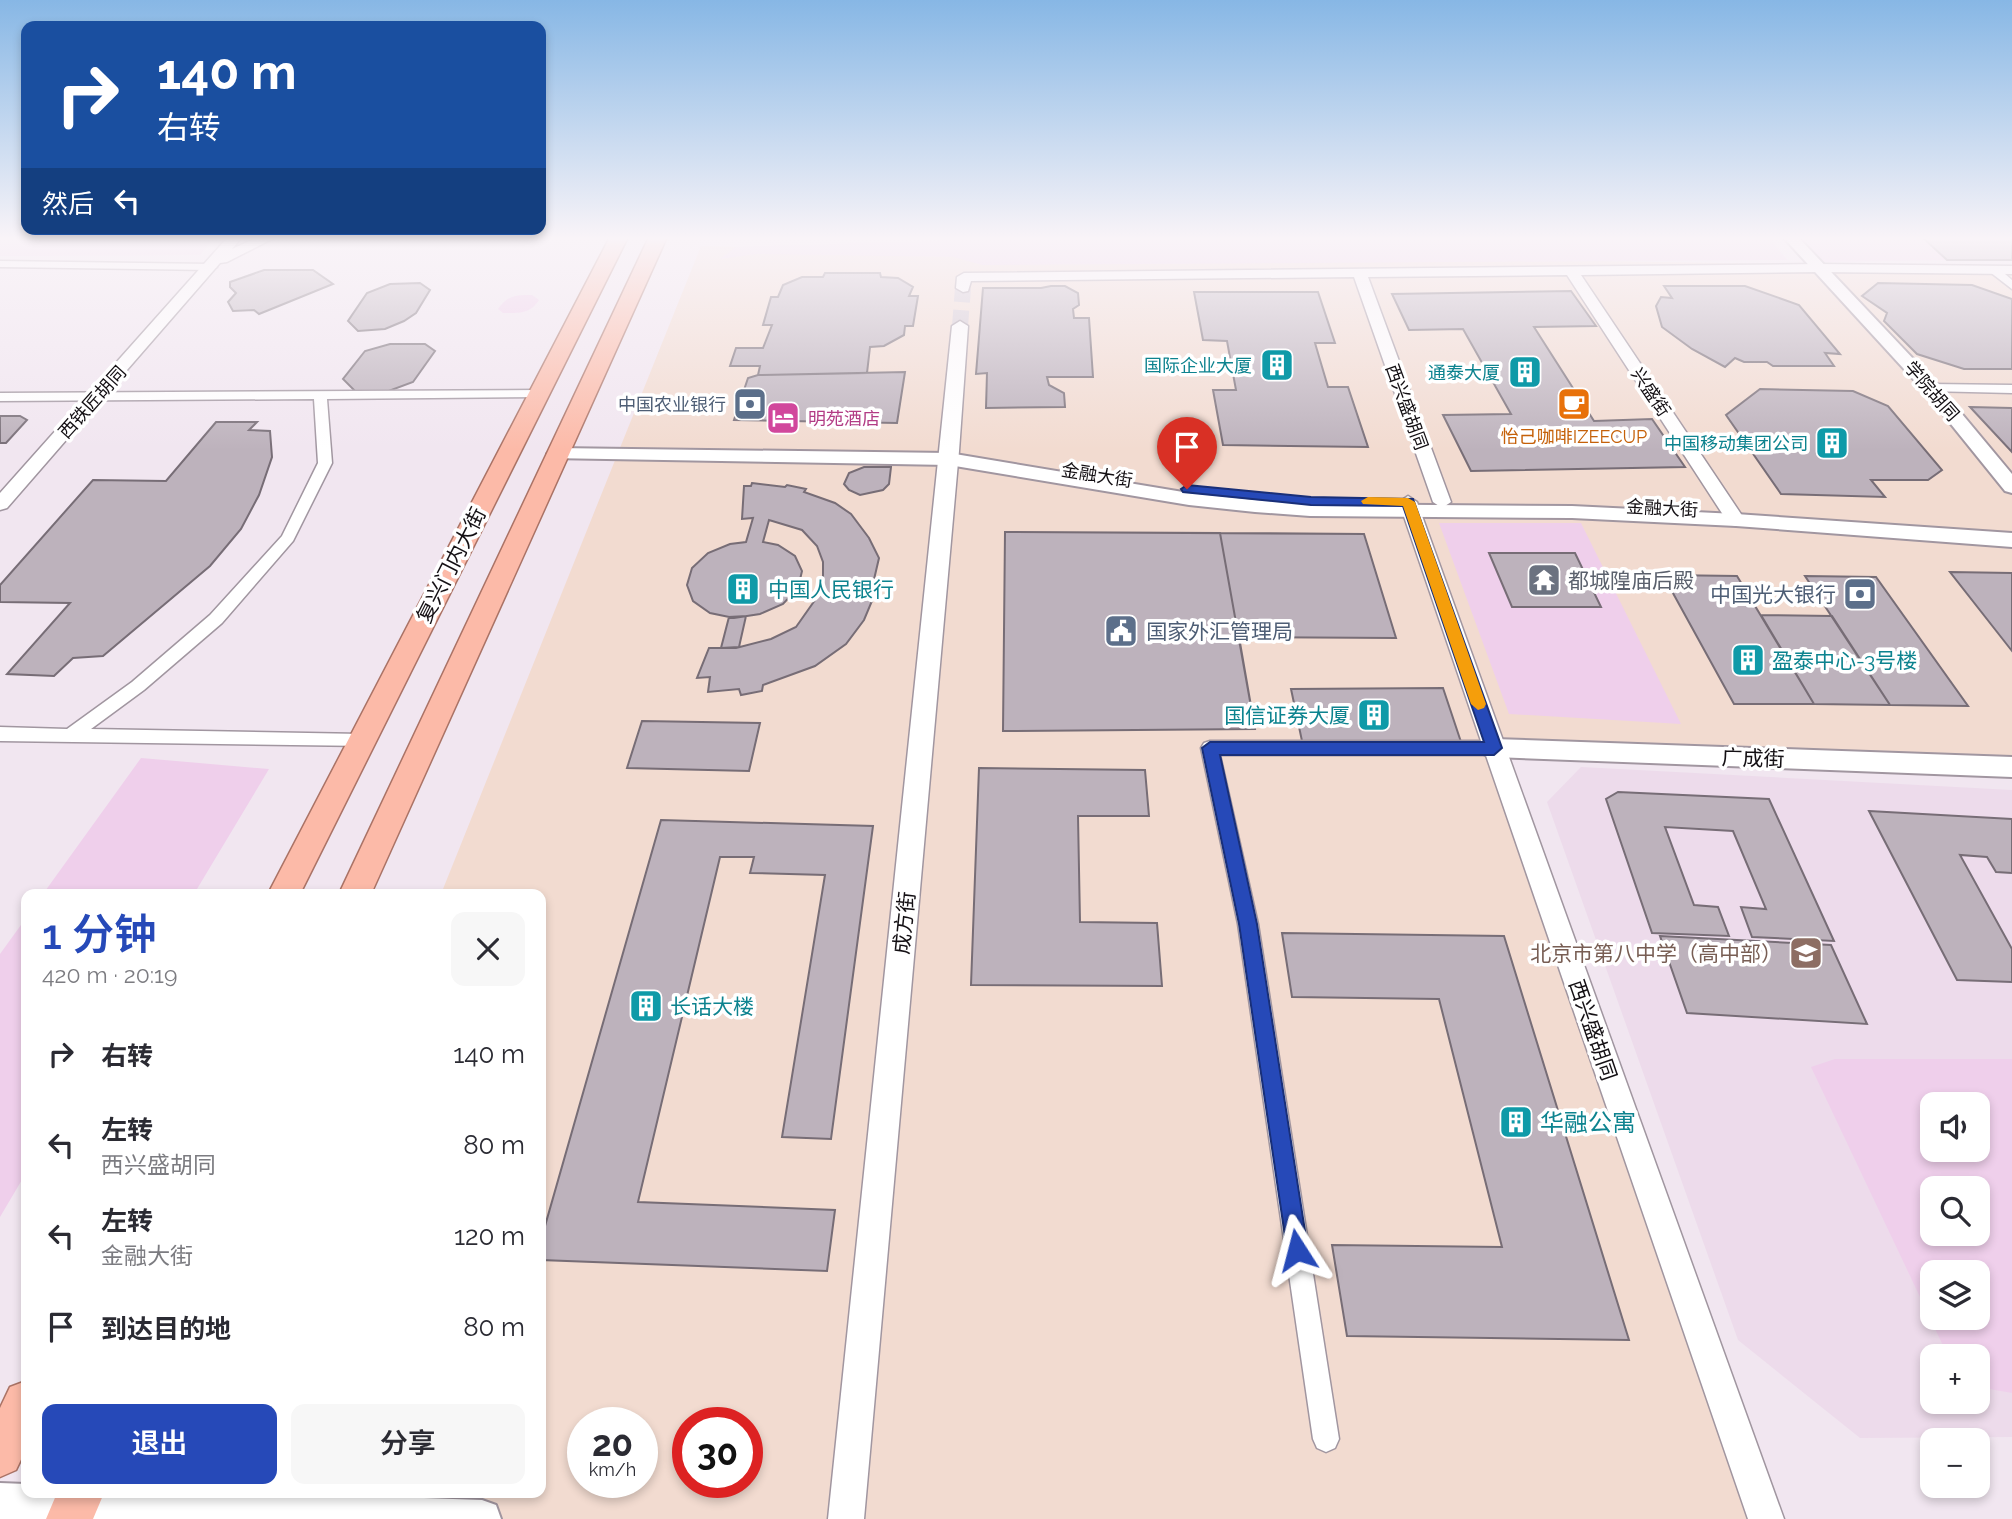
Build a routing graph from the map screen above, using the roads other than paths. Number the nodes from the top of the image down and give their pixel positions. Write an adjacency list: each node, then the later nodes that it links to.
1 (175, 308): 12 (street, 西铁匠胡同)
2 (583, 308): 10 (highway, 复兴门内大街)
3 (625, 308): 14 (highway)
4 (1372, 308): 17 (street, 西兴盛胡同)
5 (1596, 308): 20 (street, 兴盛街)
6 (1856, 308): 8 (main road, 学院胡同)
7 (960, 326): 15 (street, 成方街)
8 (1931, 388): 9 (street); 16 (main road, 学院胡同)
9 (2012, 389)
10 (539, 394): 13 (street); 25 (highway, 复兴门内大街)
11 (0, 397): 12 (street)
12 (97, 397): 13 (street); 18 (street, 西铁匠胡同)
13 (320, 397): 24 (street)
14 (558, 449): 15 (main road); 29 (highway)
15 (950, 455): 19 (main road); 36 (street, 成方街)
16 (2012, 487)
17 (1442, 502): 19 (main road, 金融大街); 20 (main road, 金融大街)
18 (0, 504)
19 (1410, 506): 20 (main road); 26 (street, 西兴盛胡同)
20 (1733, 516): 21 (main road, 金融大街); 22 (main road)
21 (2012, 531)
22 (2012, 540)
23 (0, 734): 24 (street)
24 (69, 736): 25 (street)
25 (362, 741): 28 (highway, 复兴门内大街)
26 (1494, 748): 27 (main road, 广成街); 31 (street); 37 (street, 西兴盛胡同)
27 (2012, 767)
28 (287, 889)
29 (357, 889)
30 (21, 1413): 32 (highway)
31 (1326, 1439)
32 (0, 1454)
33 (0, 1502): 34 (main road)
34 (75, 1506): 35 (main road)
35 (482, 1519)
36 (846, 1519)
37 (1766, 1519)

